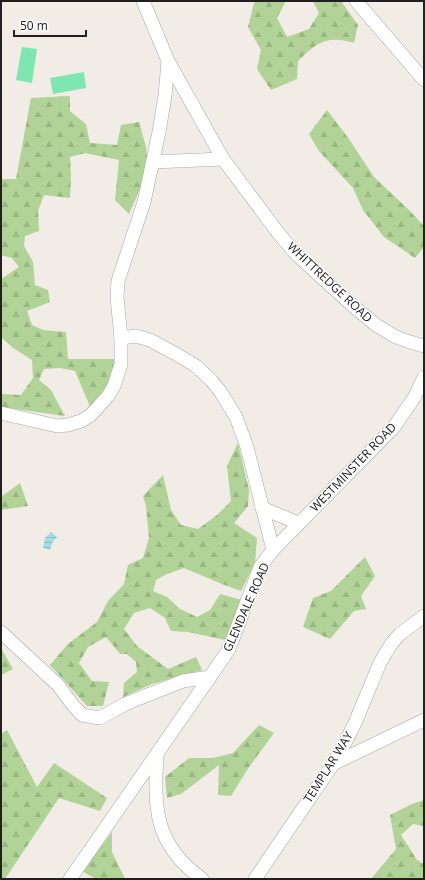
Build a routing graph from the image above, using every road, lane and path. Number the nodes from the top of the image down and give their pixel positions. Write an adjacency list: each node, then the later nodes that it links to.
1 (143, 1): 3 (street, WHITTREDGE ROAD)
2 (356, 1): 4 (street)
3 (168, 61): 5 (street, WHITTREDGE ROAD); 6 (street)
4 (424, 80)
5 (223, 159): 6 (street); 8 (street, WHITTREDGE ROAD)
6 (153, 162): 7 (street)
7 (121, 338): 10 (street); 11 (street, GLENDALE ROAD)
8 (424, 346)
9 (424, 377): 12 (street, WESTMINSTER ROAD)
10 (1, 413)
11 (262, 508): 12 (street); 13 (street, GLENDALE ROAD)
12 (298, 524): 13 (street, WESTMINSTER ROAD)
13 (273, 550): 16 (street, GLENDALE ROAD)
14 (424, 616): 19 (street, TEMPLAR WAY)
15 (1, 632): 16 (street)
16 (210, 677): 18 (street, GLENDALE ROAD)
17 (424, 720): 19 (street)
18 (157, 754): 20 (street, GLENDALE ROAD); 21 (street)
19 (333, 764): 22 (street, TEMPLAR WAY)
20 (70, 879)
21 (202, 879)
22 (255, 879)

